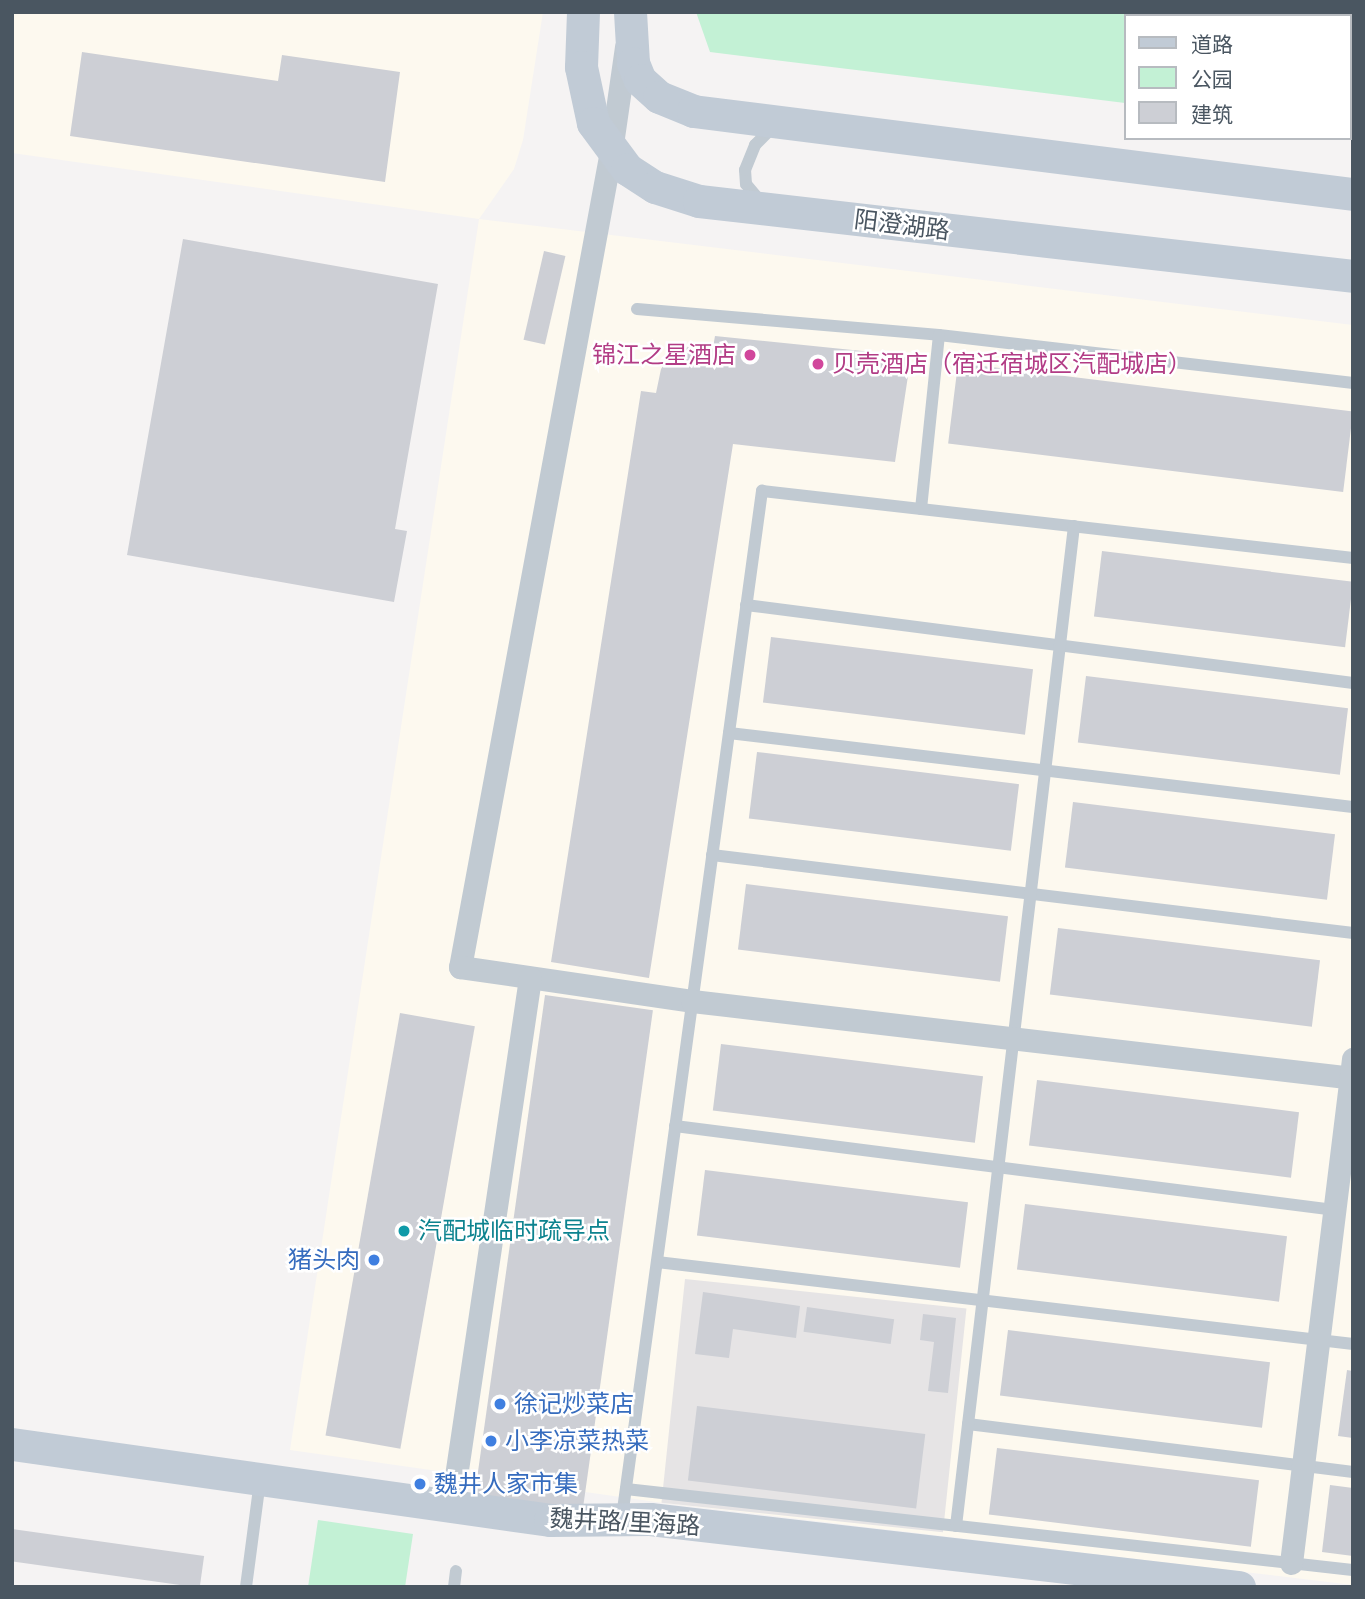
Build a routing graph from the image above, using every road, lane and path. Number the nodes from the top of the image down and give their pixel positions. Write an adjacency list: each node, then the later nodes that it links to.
1 (583, 12): 4 (main road, 阳澄湖路)
2 (630, 15): 3 (main road); 4 (street)
3 (778, 122): 5 (main road); 6 (lane)
4 (611, 151): 6 (main road, 阳澄湖路); 23 (street)
5 (1353, 194)
6 (772, 210): 7 (main road, 阳澄湖路)
7 (1353, 276)
8 (638, 309): 9 (lane)
9 (939, 335): 10 (lane); 11 (lane)
10 (1353, 383)
11 (921, 509): 12 (lane); 14 (lane)
12 (1074, 526): 13 (lane); 15 (lane)
13 (1353, 558)
14 (746, 604): 15 (lane); 17 (lane)
15 (1060, 645): 16 (lane); 18 (lane)
16 (1353, 682)
17 (729, 733): 18 (lane); 20 (lane)
18 (1045, 771): 19 (lane); 21 (lane)
19 (1353, 807)
20 (712, 855): 21 (lane); 24 (lane)
21 (1031, 894): 22 (lane); 25 (lane)
22 (1353, 933)
23 (530, 978): 24 (street); 39 (street)
24 (692, 1001): 25 (street); 27 (lane)
25 (1013, 1039): 26 (street); 28 (lane)
26 (1352, 1072): 29 (street)
27 (675, 1126): 28 (lane); 30 (lane)
28 (998, 1168): 29 (lane); 31 (lane)
29 (1334, 1210): 32 (street)
30 (657, 1262): 31 (lane); 40 (lane)
31 (982, 1300): 32 (lane); 34 (lane)
32 (1318, 1340): 33 (lane); 36 (street)
33 (1353, 1344)
34 (968, 1424): 36 (lane); 41 (lane)
35 (12, 1444): 38 (main road, 魏井路/里海路)
36 (1302, 1466): 37 (lane); 42 (street)
37 (1353, 1472)
38 (260, 1479): 39 (main road, 魏井路/里海路); 45 (lane)
39 (452, 1503): 40 (main road, 魏井路/里海路)
40 (624, 1504): 41 (lane); 47 (main road, 魏井路/里海路)
41 (956, 1526): 42 (lane)
42 (1291, 1563): 43 (lane)
43 (1353, 1570)
44 (456, 1571): 46 (lane)
45 (246, 1587)
46 (454, 1587)
47 (1239, 1587)

